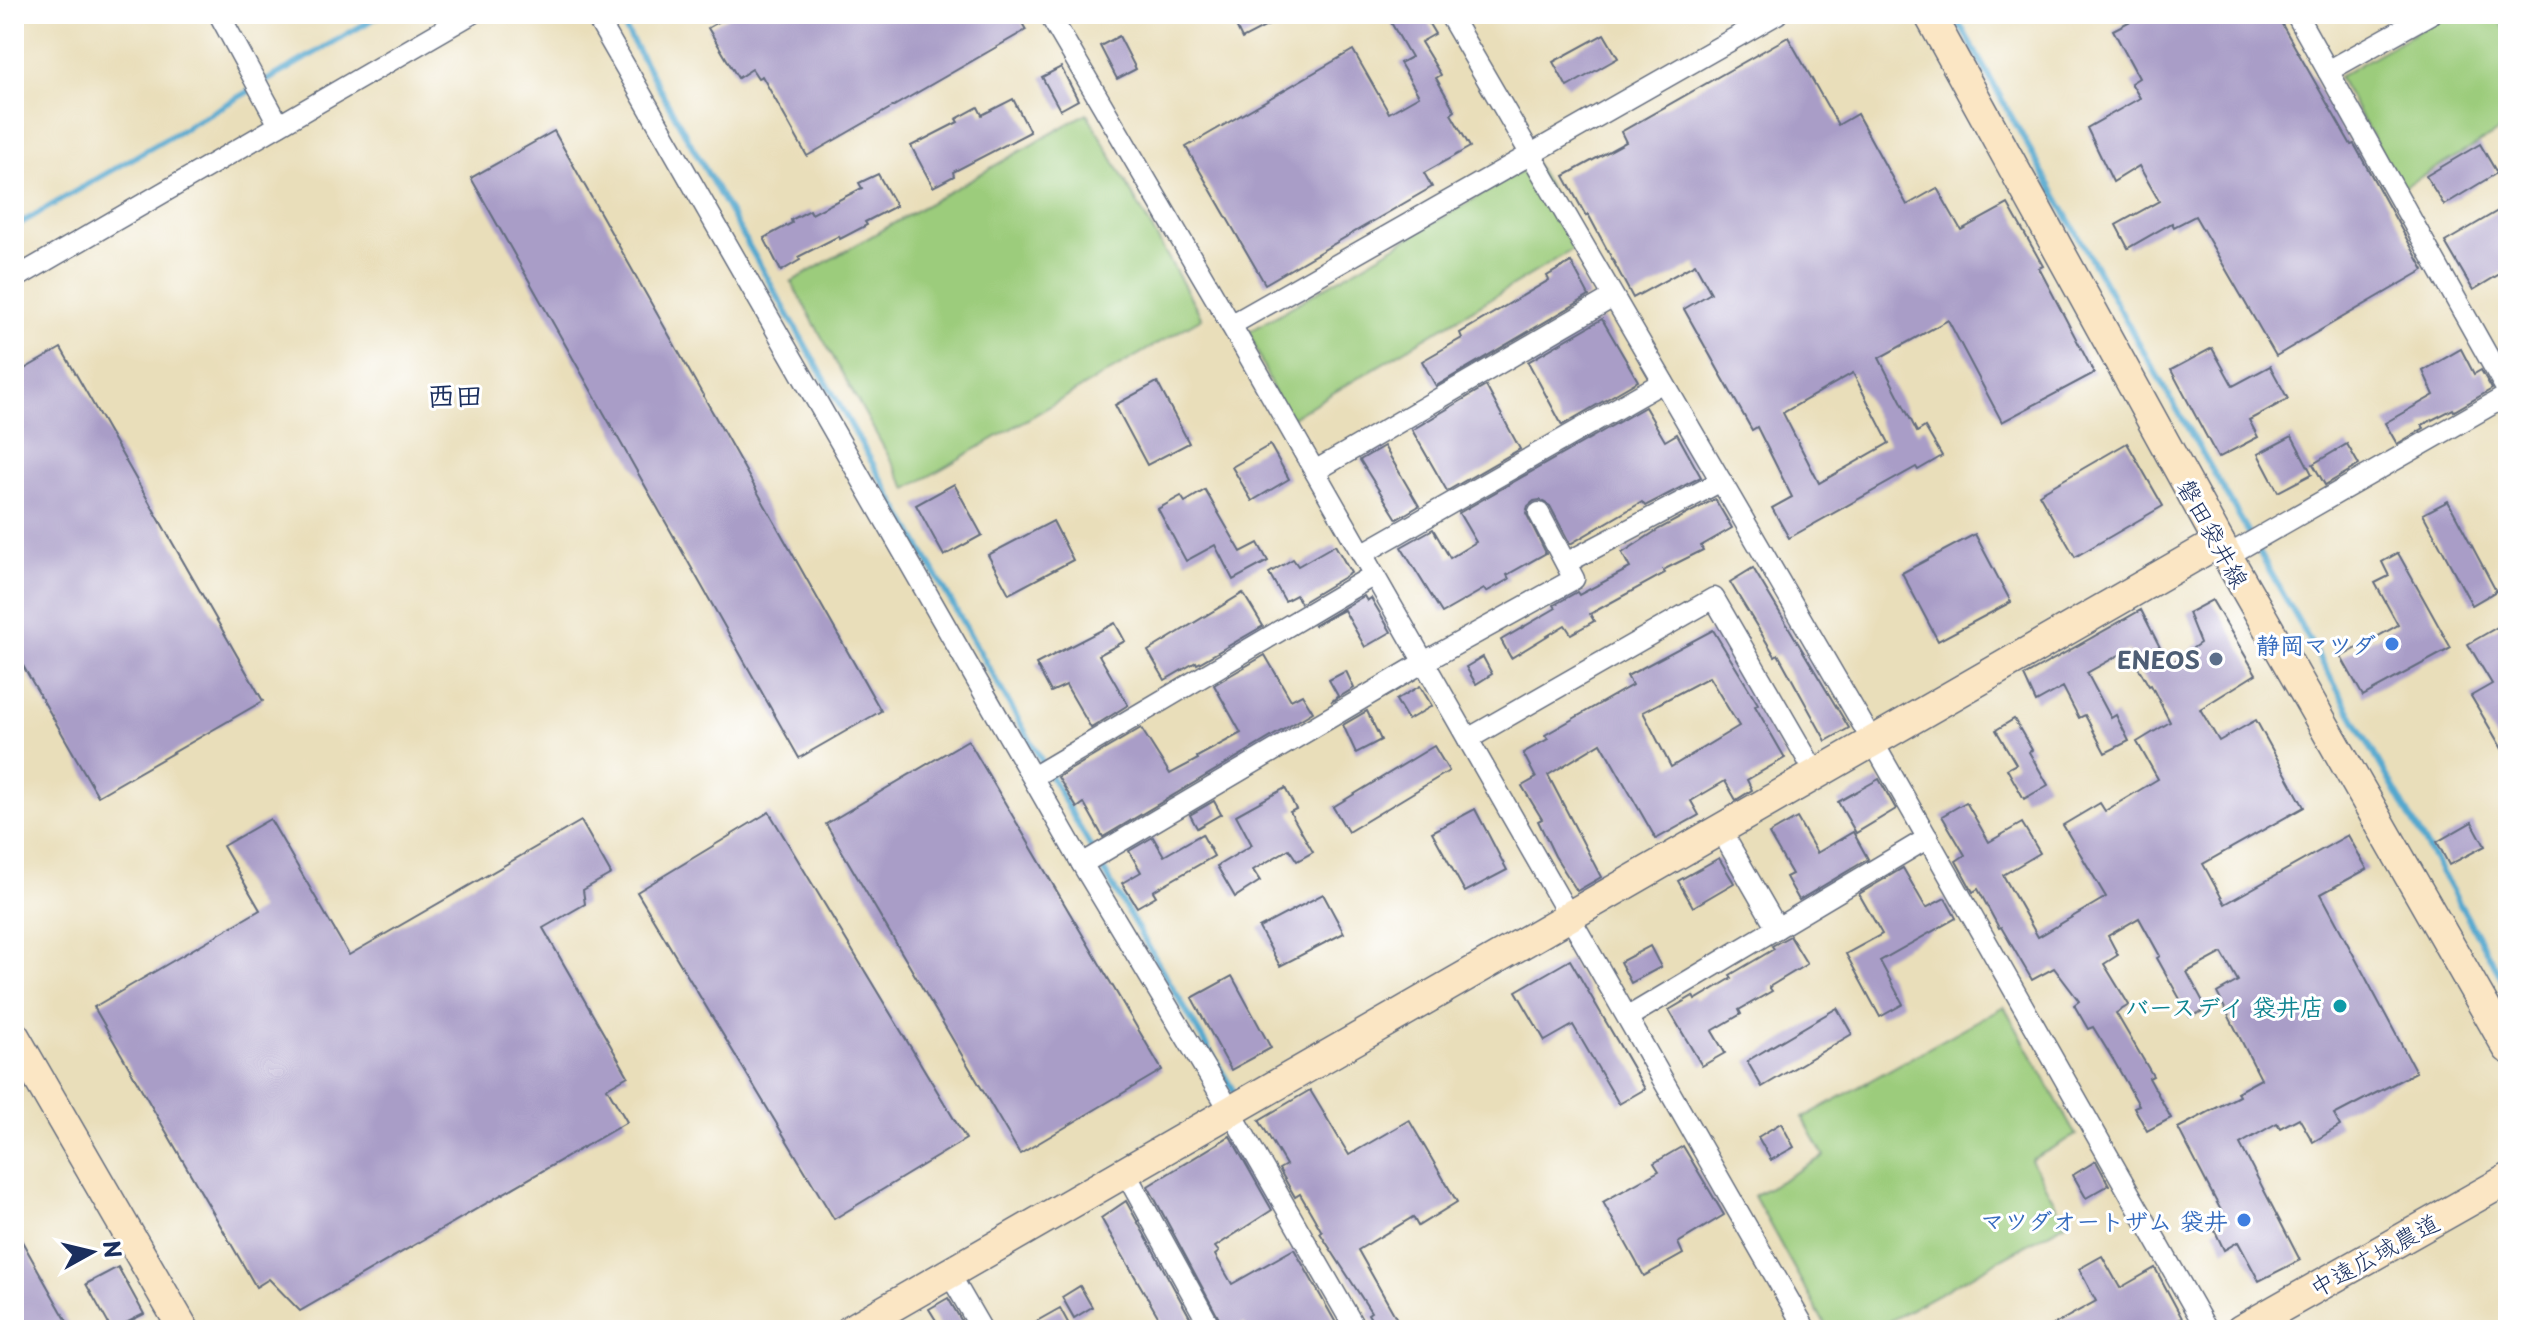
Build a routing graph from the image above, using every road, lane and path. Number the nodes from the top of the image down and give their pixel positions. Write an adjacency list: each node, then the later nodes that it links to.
1 (219, 14): 11 (street)
2 (471, 14): 11 (street)
3 (595, 14): 29 (street)
4 (1049, 14): 15 (street)
5 (1449, 14): 12 (street)
6 (1777, 14): 12 (street)
7 (1929, 14): 21 (street, 磐田袋井線)
8 (2296, 14): 10 (street)
9 (2430, 14): 10 (street)
10 (2328, 71): 17 (street)
11 (277, 120): 13 (street)
12 (1531, 155): 14 (street); 15 (street)
13 (14, 279)
14 (1613, 297): 16 (street); 18 (street)
15 (1231, 325): 18 (street)
16 (1663, 382): 19 (street); 22 (street)
17 (2508, 394): 21 (street)
18 (1315, 471): 22 (street)
19 (1721, 481): 23 (street); 27 (street)
20 (1539, 513): 23 (street)
21 (2223, 549): 27 (street); 37 (street, 磐田袋井線)
22 (1362, 554): 24 (street)
23 (1566, 563): 25 (street)
24 (1374, 575): 25 (street); 29 (street)
25 (1424, 662): 26 (street); 32 (street)
26 (1468, 739): 28 (street); 33 (street)
27 (1873, 742): 28 (street); 31 (street)
28 (1816, 774): 30 (street)
29 (1036, 775): 32 (street)
30 (1720, 829): 33 (street); 34 (street)
31 (1928, 838): 34 (street); 48 (street)
32 (1085, 862): 38 (street)
33 (1570, 916): 35 (street); 38 (street)
34 (1777, 928): 35 (street)
35 (1628, 1017): 47 (street)
36 (14, 1036): 42 (street)
37 (2508, 1048)
38 (1231, 1112): 39 (street); 46 (street)
39 (1125, 1172): 41 (street); 45 (street)
40 (2508, 1179): 49 (street, 中遠広域農道)
41 (949, 1273): 43 (street); 44 (street)
42 (184, 1330)
43 (851, 1330)
44 (982, 1330)
45 (1212, 1330)
46 (1356, 1330)
47 (1806, 1330)
48 (2207, 1330)
49 (2241, 1330)

